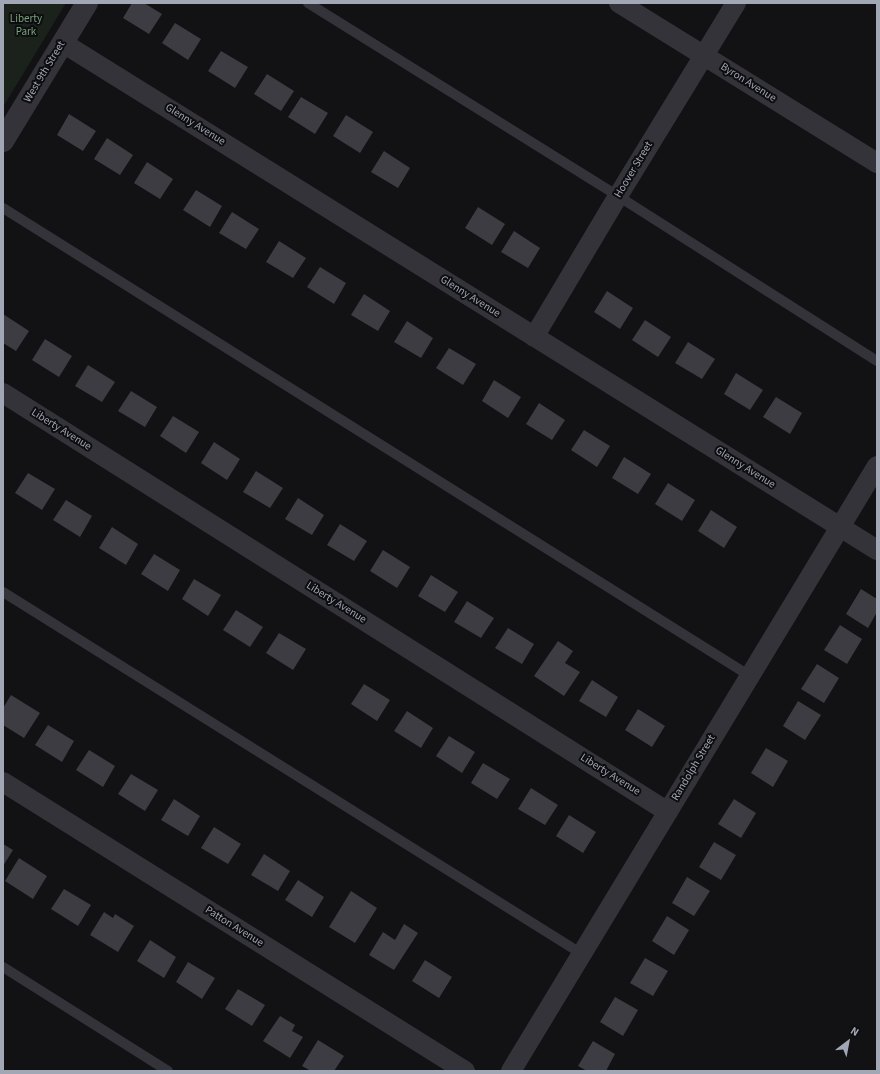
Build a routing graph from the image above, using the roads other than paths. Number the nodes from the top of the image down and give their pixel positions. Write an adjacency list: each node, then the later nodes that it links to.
1 (87, 3): 5 (street, West 9th Street)
2 (308, 3): 9 (lane)
3 (619, 3): 6 (street, Byron Avenue)
4 (736, 3): 6 (street, Hoover Street)
5 (63, 43): 7 (street, West 9th Street); 11 (street, Glenny Avenue)
6 (704, 56): 8 (street, Byron Avenue); 9 (street, Hoover Street)
7 (3, 141)
8 (877, 163)
9 (618, 196): 11 (street, Hoover Street); 12 (lane)
10 (3, 208): 18 (lane)
11 (534, 337): 15 (street, Glenny Avenue)
12 (877, 361)
13 (3, 393): 20 (street, Liberty Avenue)
14 (877, 466): 15 (street, Randolph Street)
15 (840, 527): 16 (street, Glenny Avenue); 18 (street, Randolph Street)
16 (877, 550)
17 (3, 592): 21 (lane)
18 (750, 676): 20 (street, Randolph Street)
19 (3, 782): 24 (street, Patton Avenue)
20 (668, 812): 21 (street, Randolph Street)
21 (582, 954): 25 (street, Randolph Street)
22 (3, 967): 23 (lane)
23 (168, 1071)
24 (465, 1071)
25 (511, 1071)

